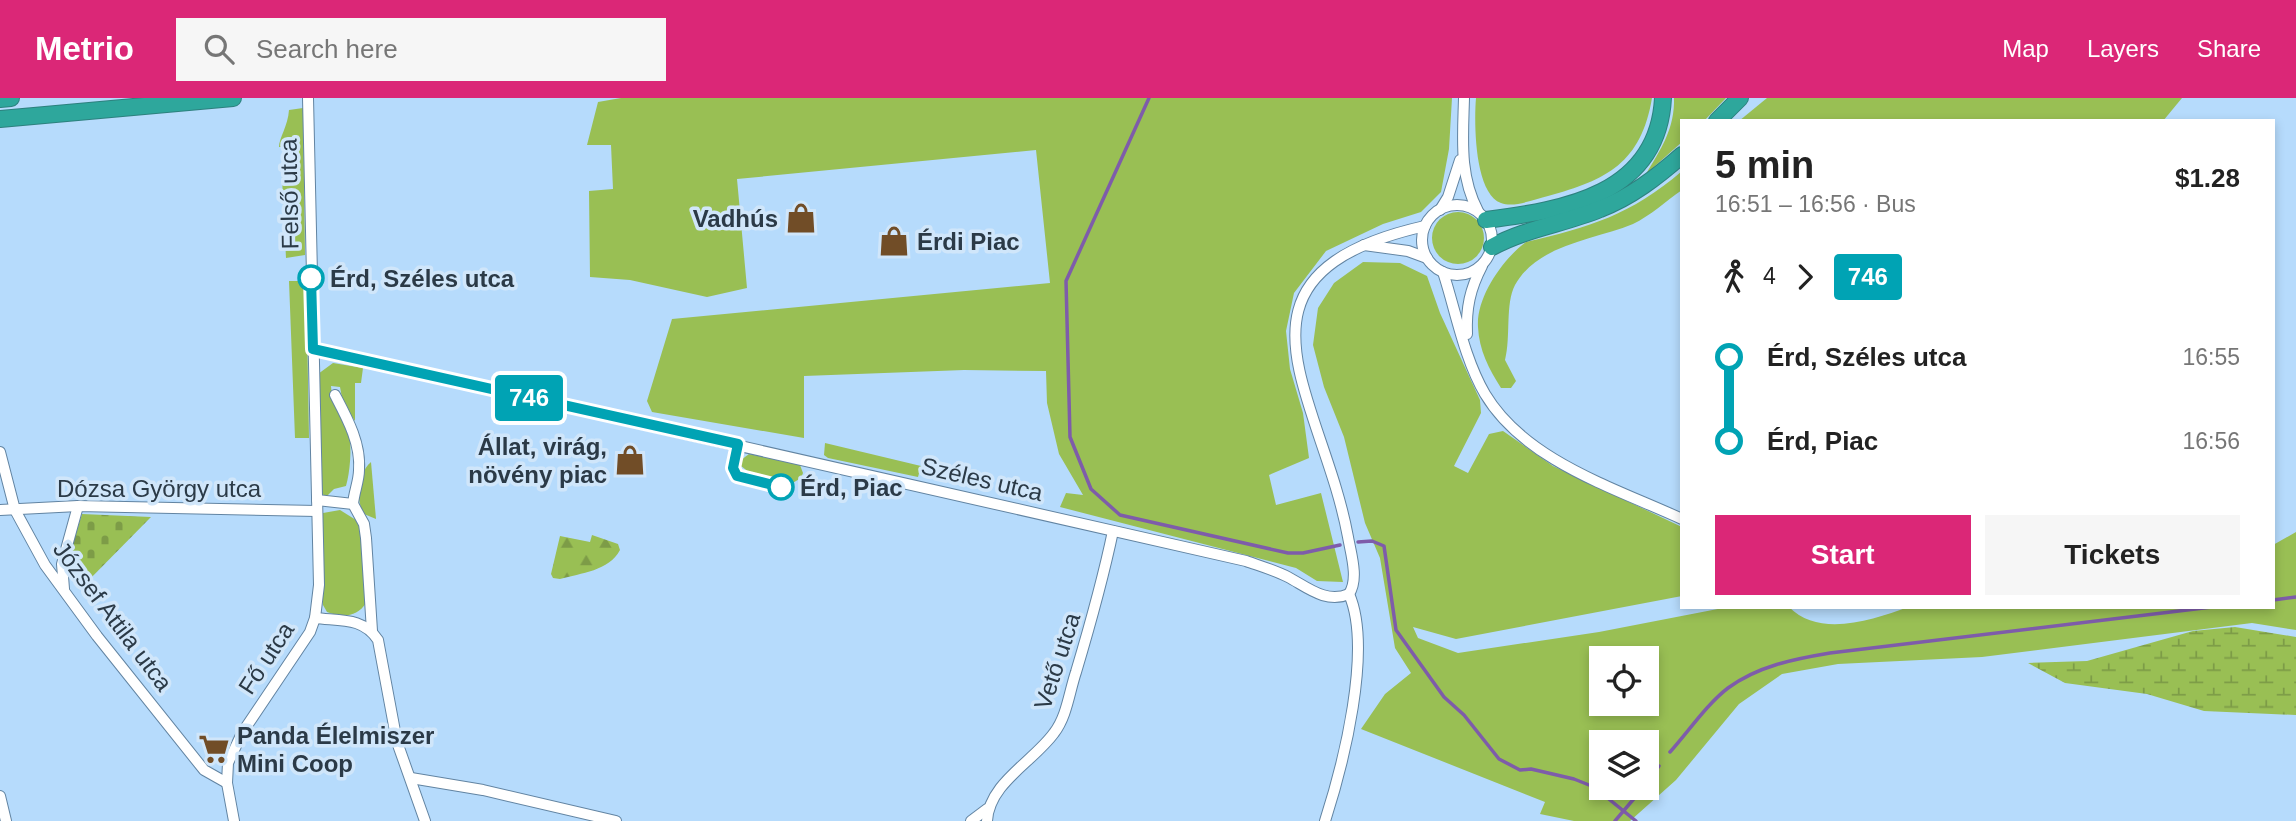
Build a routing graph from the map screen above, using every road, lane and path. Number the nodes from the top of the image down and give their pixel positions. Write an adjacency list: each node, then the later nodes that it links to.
1 (11, 98): 7 (highway)
2 (233, 98): 8 (highway)
3 (308, 98): 21 (street, Felső utca)
4 (1464, 98): 10 (street)
5 (1663, 98): 13 (highway)
6 (1740, 98): 9 (highway)
7 (0, 99)
8 (0, 119)
9 (1719, 119)
10 (1462, 154): 12 (street); 13 (street)
11 (1680, 157): 16 (highway)
12 (1439, 210): 13 (street); 14 (street)
13 (1483, 216): 16 (street)
14 (1425, 226): 15 (street); 17 (street)
15 (1364, 245): 17 (street); 31 (street)
16 (1492, 247): 18 (street)
17 (1427, 258): 19 (street)
18 (1482, 265): 19 (street); 20 (street)
19 (1443, 272): 20 (street)
20 (1467, 348): 29 (street)
21 (313, 349): 25 (street, Felső utca); 30 (street, Széles utca)
22 (335, 395): 24 (street)
23 (0, 452): 28 (street, József Attila utca)
24 (353, 503): 25 (street); 34 (street)
25 (317, 505): 26 (street, Dózsa György utca); 33 (street, Fő utca)
26 (78, 506): 28 (street, Dózsa György utca); 32 (street)
27 (0, 510): 28 (street, Dózsa György utca)
28 (15, 510): 32 (street, József Attila utca)
29 (1680, 518)
30 (1113, 531): 31 (street, Széles utca); 38 (street, Vető utca)
31 (1349, 594): 45 (street)
32 (66, 595): 36 (street, József Attila utca)
33 (315, 618): 34 (street); 36 (street, Fő utca)
34 (372, 631): 35 (street)
35 (411, 778): 41 (street); 42 (street)
36 (226, 783): 40 (street, Fő utca)
37 (0, 796): 39 (street)
38 (987, 809): 43 (street); 44 (street)
39 (6, 821)
40 (234, 821)
41 (425, 821)
42 (616, 821)
43 (971, 821)
44 (986, 821)
45 (1325, 821)

